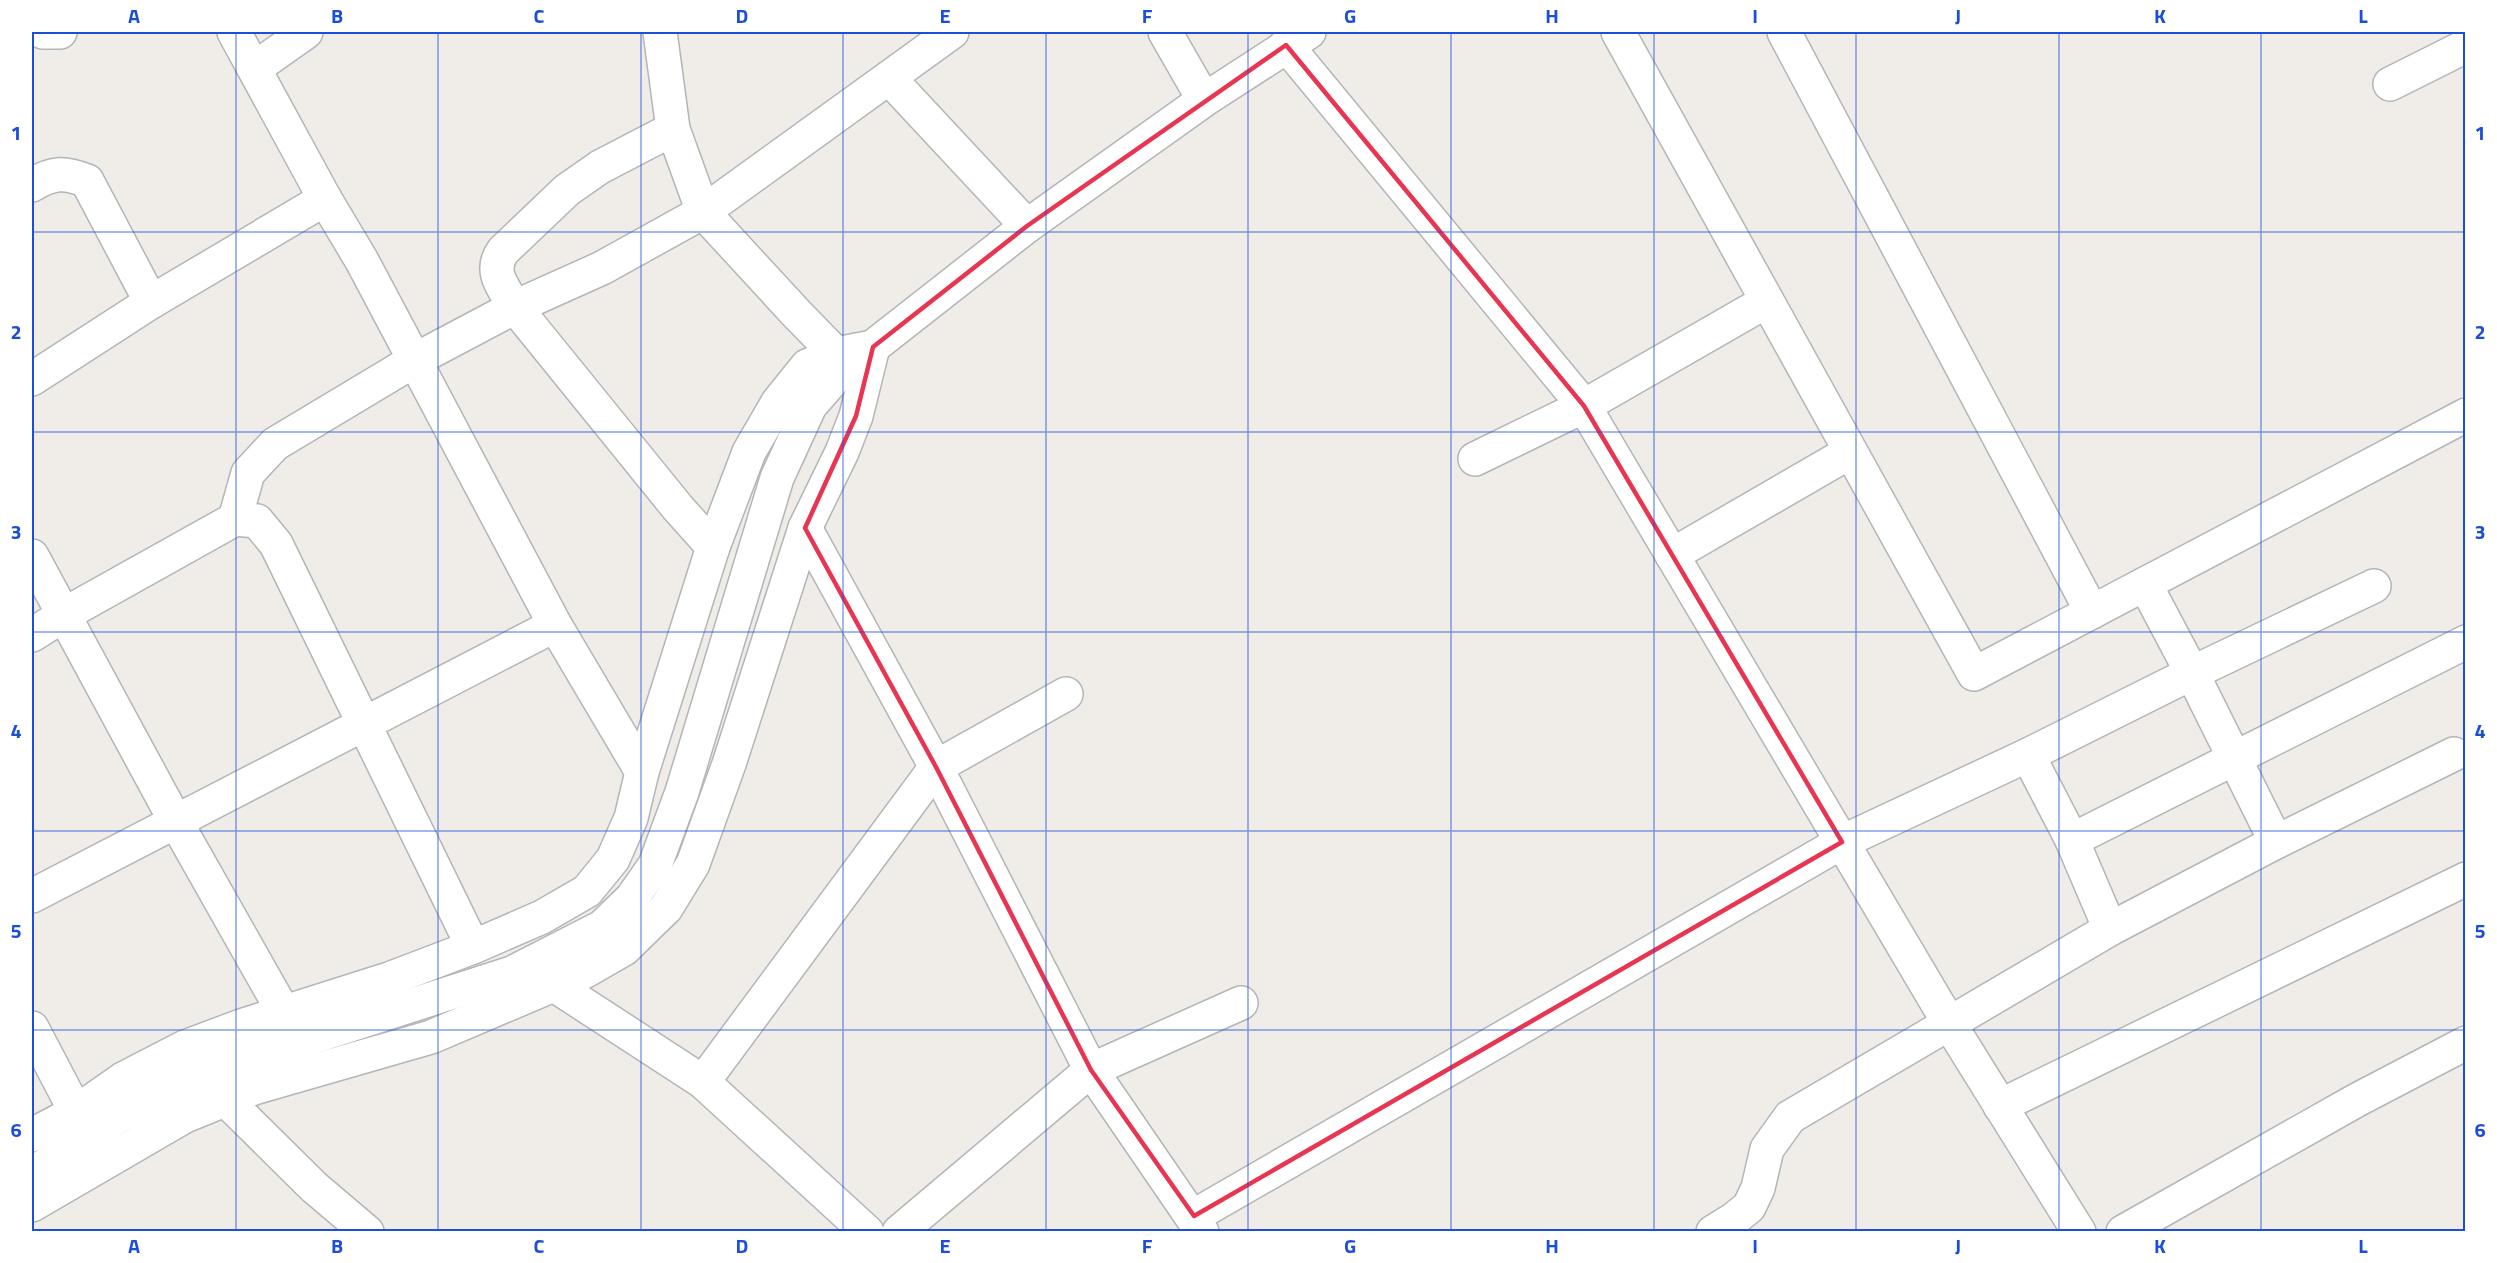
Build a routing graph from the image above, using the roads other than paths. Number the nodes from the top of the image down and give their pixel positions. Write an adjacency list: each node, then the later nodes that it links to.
1 (42, 32): 2 (street)
2 (60, 32)
3 (234, 32): 12 (street)
4 (306, 32): 12 (street)
5 (660, 32): 16 (street)
6 (952, 32): 13 (street)
7 (1165, 32): 15 (street)
8 (1618, 32): 21 (street)
9 (1784, 32): 39 (street)
10 (1298, 38): 15 (street); 28 (street)
11 (2466, 46): 14 (street)
12 (255, 68): 18 (street)
13 (889, 78): 19 (street); 20 (street)
14 (2390, 84)
15 (1204, 99): 20 (street)
16 (673, 129): 19 (street); 23 (street)
17 (32, 185): 22 (street)
18 (325, 199): 22 (street); 26 (street)
19 (703, 212): 23 (street); 25 (street)
20 (1027, 226): 24 (street)
21 (1767, 301): 28 (street); 30 (street)
22 (151, 302): 27 (street)
23 (515, 308): 26 (street); 34 (street)
24 (873, 347): 25 (street); 33 (street); 72 (street)
25 (836, 354): 34 (street)
26 (415, 360): 32 (street); 41 (street)
27 (32, 379)
28 (1584, 406): 31 (street); 35 (street)
29 (2466, 416): 37 (street)
30 (1850, 452): 35 (street); 39 (street)
31 (1475, 459)
32 (235, 519): 40 (street); 46 (street)
33 (805, 528): 50 (street); 60 (street)
34 (713, 547): 51 (street)
35 (1672, 555): 54 (street)
36 (32, 556): 40 (street)
37 (2145, 584): 39 (street); 44 (street)
38 (2374, 586): 44 (street)
39 (2092, 612)
40 (65, 614): 42 (street); 52 (street)
41 (555, 625): 46 (street); 51 (street)
42 (32, 635)
43 (2466, 642): 49 (street)
44 (2192, 673): 48 (street); 49 (street)
45 (1066, 694): 50 (street)
46 (366, 725): 52 (street); 59 (street)
47 (2454, 754): 55 (street)
48 (2028, 755): 53 (street); 54 (street)
49 (2235, 758): 53 (street); 55 (street)
50 (936, 767): 66 (street); 67 (street)
51 (642, 772): 59 (street)
52 (176, 822): 57 (street); 62 (street)
53 (2072, 840): 58 (street)
54 (1842, 842): 63 (street); 74 (street)
55 (2276, 842): 58 (street)
56 (2466, 879): 69 (street)
57 (32, 896)
58 (2110, 929): 63 (street)
59 (473, 947): 62 (street)
60 (554, 985): 67 (street); 68 (street)
61 (1241, 1003): 66 (street)
62 (284, 1013): 70 (street)
63 (1949, 1023): 69 (street); 78 (street)
64 (32, 1028): 70 (street)
65 (2466, 1043): 80 (street)
66 (1091, 1070): 74 (street); 77 (street)
67 (703, 1082): 76 (street)
68 (226, 1100): 73 (street); 75 (street)
69 (2001, 1106): 79 (street)
70 (76, 1112): 71 (street)
71 (32, 1135)
72 (32, 1174)
73 (32, 1205)
74 (1198, 1224)
75 (367, 1232)
76 (867, 1232)
77 (899, 1232)
78 (1713, 1232)
79 (2079, 1232)
80 (2123, 1232)

